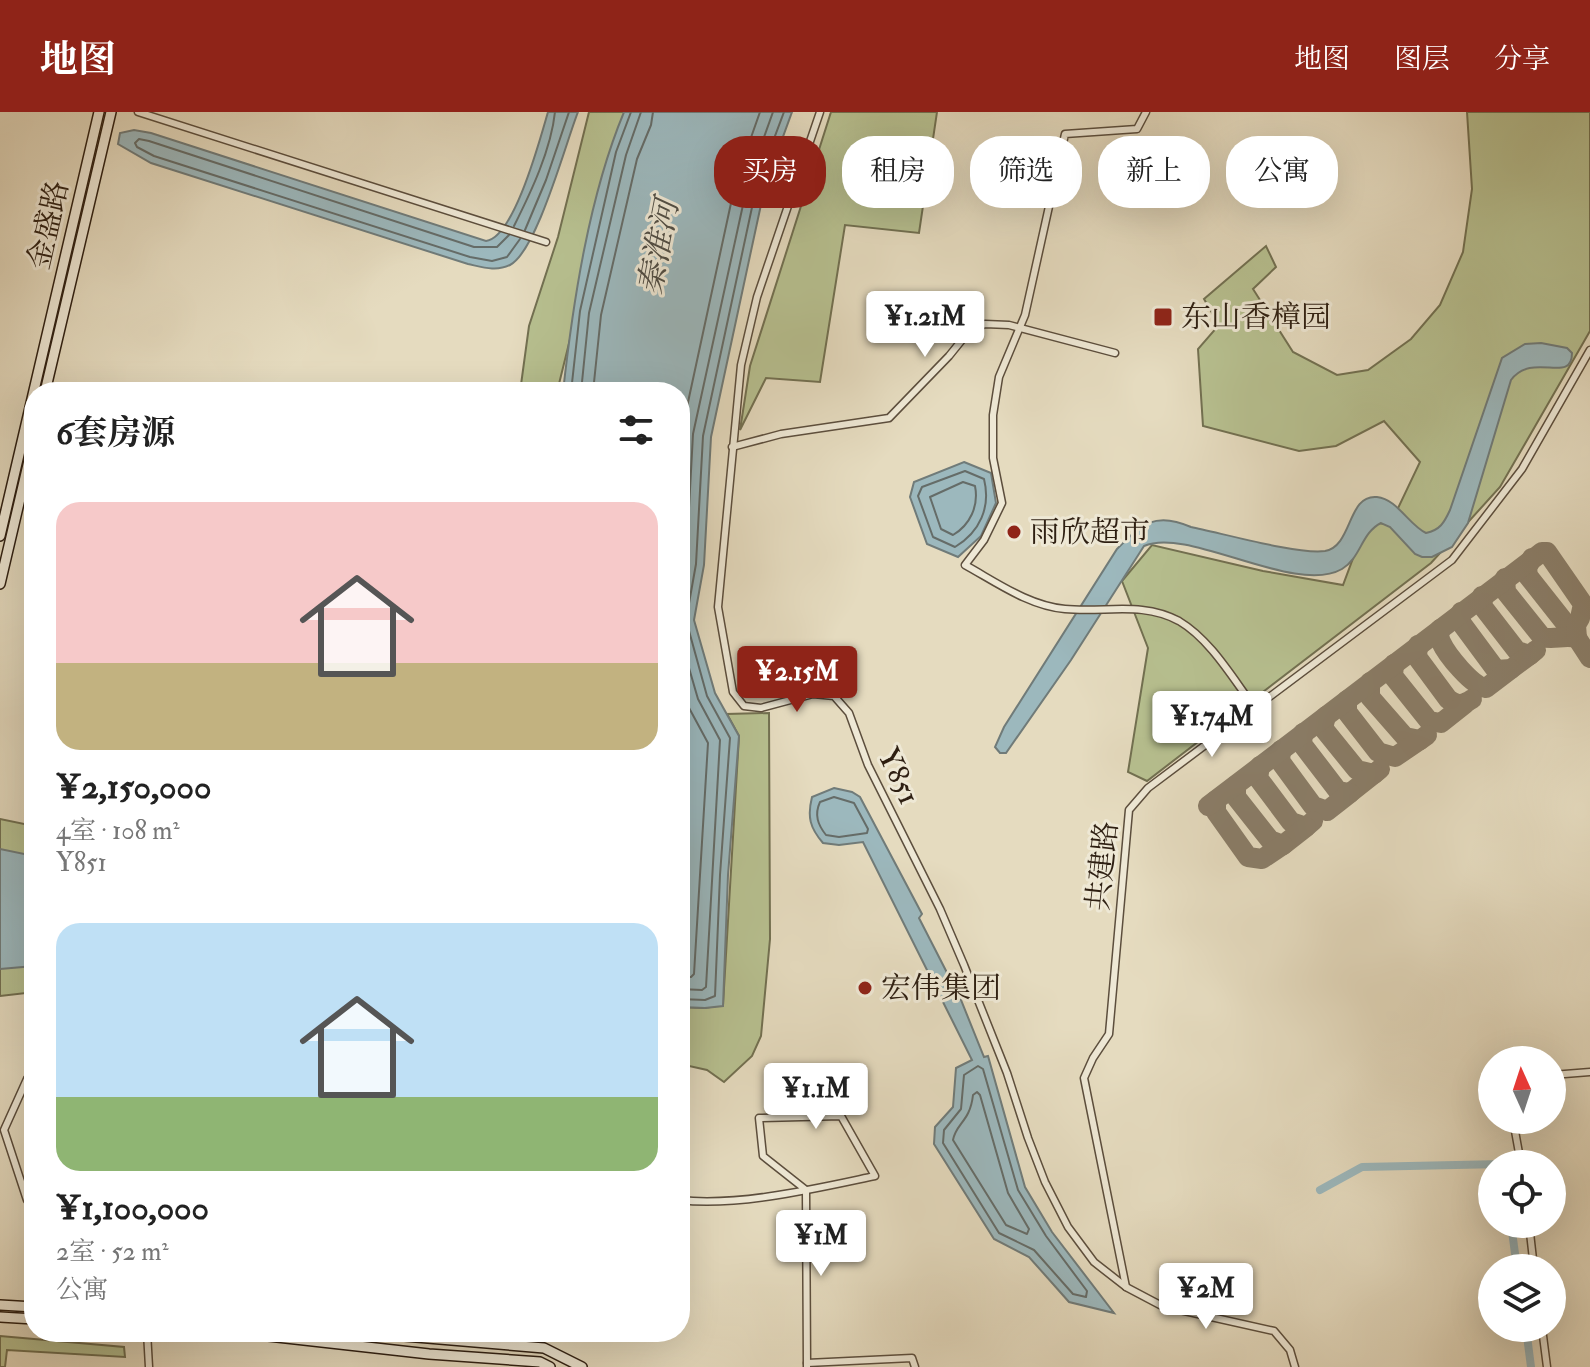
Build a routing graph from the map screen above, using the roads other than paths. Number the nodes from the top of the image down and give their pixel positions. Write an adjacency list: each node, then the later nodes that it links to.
1 (99, 112): 10 (street, 金盛路)
2 (111, 112): 11 (street, 金盛路)
3 (138, 112): 6 (street)
4 (820, 112): 13 (street, Y851)
5 (1146, 112): 7 (street)
6 (546, 242)
7 (1020, 328): 9 (street); 13 (street); 17 (street)
8 (1590, 350): 17 (street, 共建路)
9 (1115, 353)
10 (36, 382)
11 (47, 382)
12 (24, 433): 15 (street, 金盛路)
13 (732, 447): 24 (street, Y851)
14 (24, 482): 16 (street)
15 (0, 536)
16 (0, 584)
17 (1255, 708): 24 (street, 共建路)
18 (1590, 1072): 19 (street)
19 (1566, 1074)
20 (24, 1086): 22 (street)
21 (806, 1190): 21 (street); 23 (street); 33 (street)
22 (24, 1191)
23 (690, 1201)
24 (1126, 1287): 38 (street)
25 (0, 1305): 26 (street)
26 (24, 1306)
27 (0, 1317): 28 (street)
28 (24, 1318)
29 (148, 1342): 34 (street)
30 (322, 1342): 35 (street)
31 (475, 1342): 36 (street)
32 (1544, 1342): 39 (street)
33 (807, 1365): 37 (street)
34 (149, 1367)
35 (550, 1367)
36 (582, 1367)
37 (915, 1367)
38 (1295, 1367)
39 (1547, 1367)

